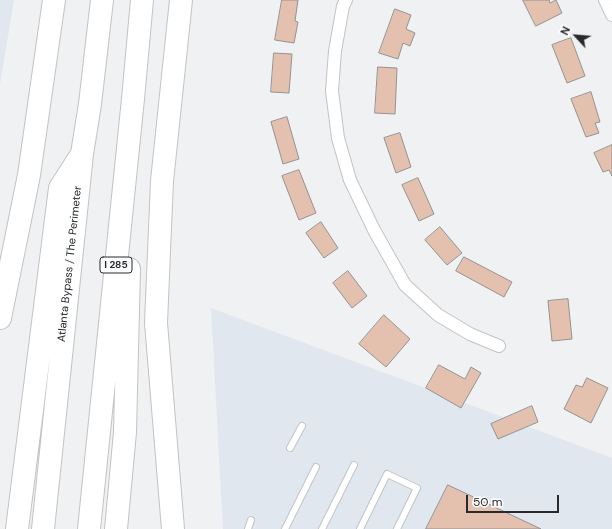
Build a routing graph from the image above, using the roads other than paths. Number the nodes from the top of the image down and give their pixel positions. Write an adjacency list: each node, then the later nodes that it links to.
1 (54, 0): 10 (highway)
2 (102, 0): 9 (highway, Atlanta Bypass / The Perimeter)
3 (142, 0): 8 (highway, I 285)
4 (181, 0): 21 (highway)
5 (346, 0): 11 (street)
6 (606, 0): 7 (street)
7 (612, 15)
8 (133, 99): 19 (highway, I 285); 20 (highway)
9 (82, 154): 17 (highway); 18 (highway, Atlanta Bypass / The Perimeter)
10 (0, 318)
11 (499, 346)
12 (302, 426): 13 (lane)
13 (290, 448)
14 (354, 465): 24 (lane)
15 (316, 466): 23 (lane)
16 (251, 520): 22 (lane)
17 (17, 529)
18 (42, 529)
19 (89, 529)
20 (116, 529)
21 (173, 529)
22 (248, 529)
23 (285, 529)
24 (322, 529)
25 (360, 529): 26 (lane)
26 (397, 529)

